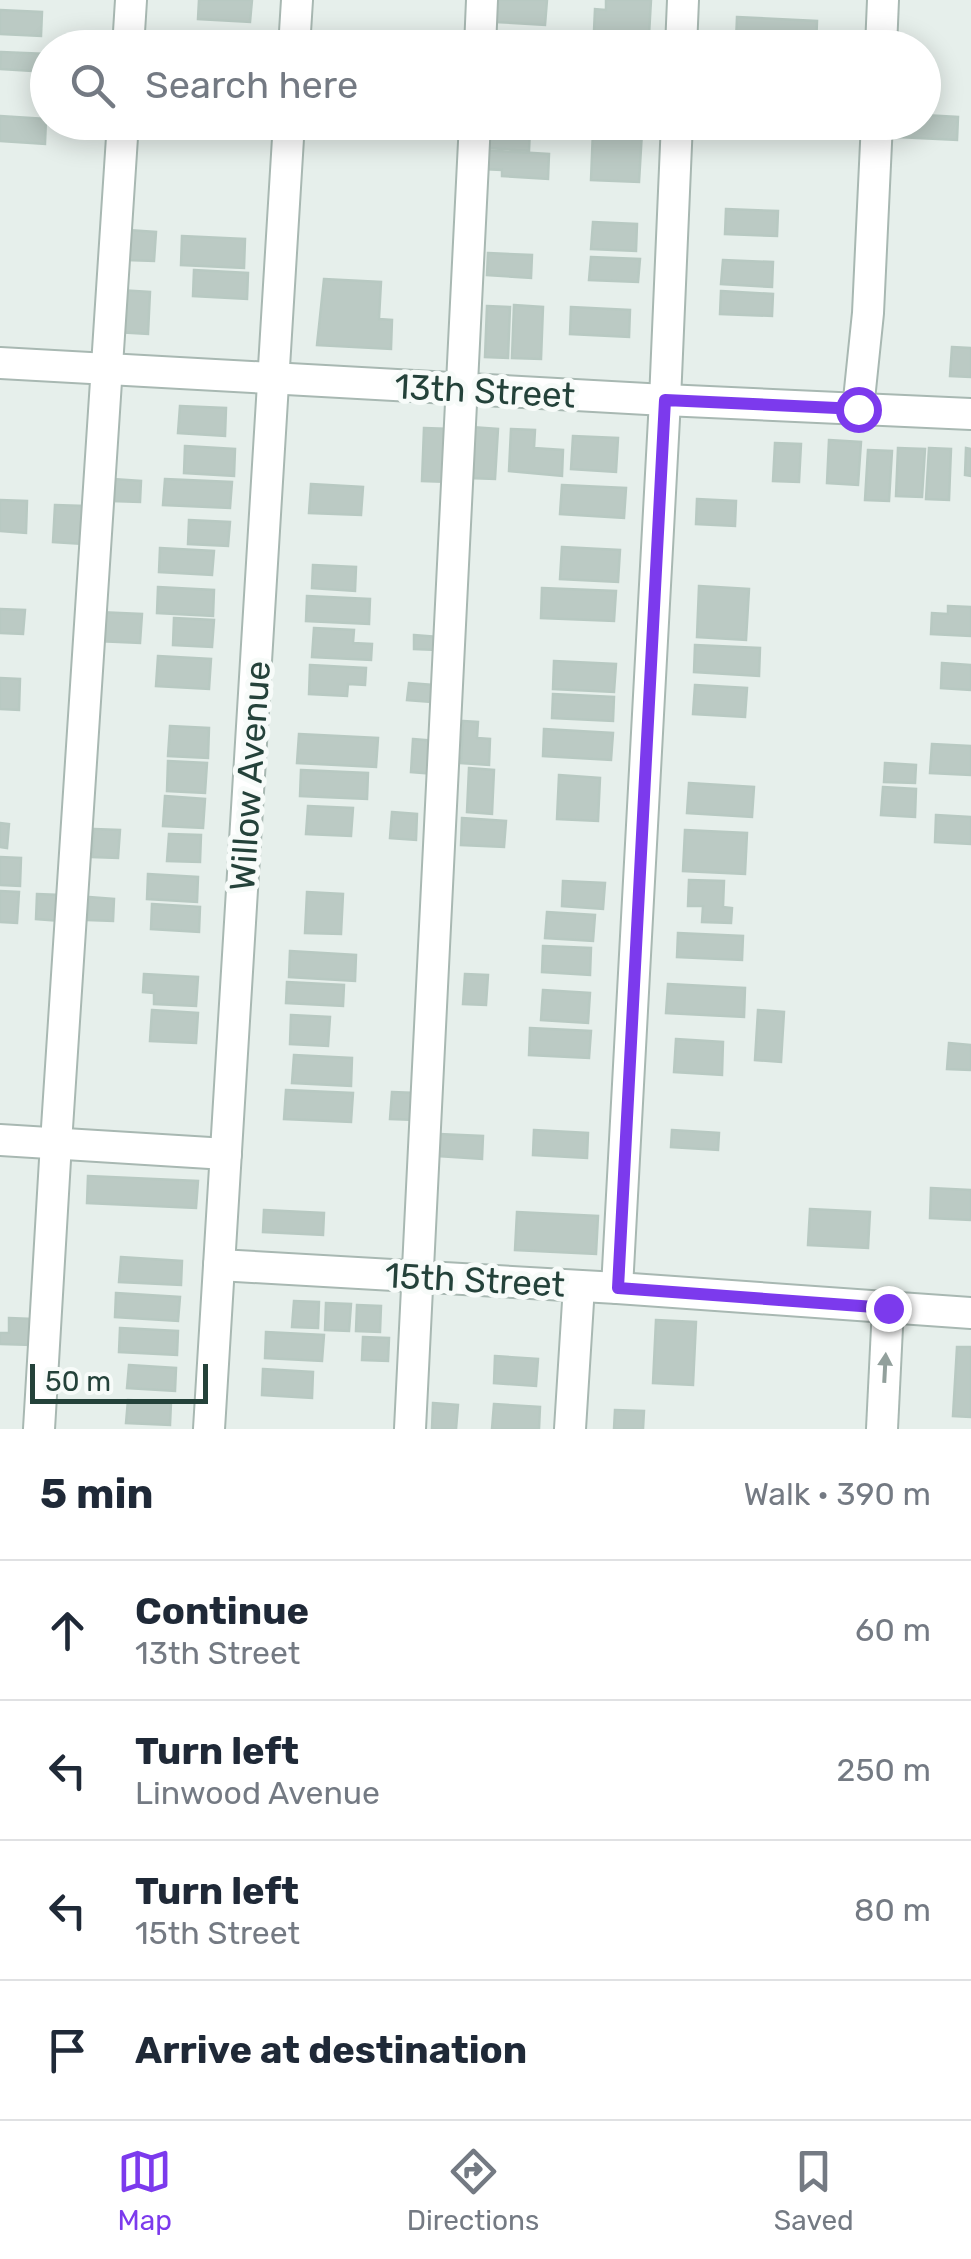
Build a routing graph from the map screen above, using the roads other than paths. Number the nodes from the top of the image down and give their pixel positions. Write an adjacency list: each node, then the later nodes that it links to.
1 (131, 0): 6 (street)
2 (297, 0): 7 (street)
3 (482, 0): 8 (street)
4 (683, 0): 9 (street)
5 (883, 0): 10 (street)
6 (129, 30)
7 (295, 30)
8 (481, 30)
9 (681, 30)
10 (882, 30)
11 (123, 140): 17 (street)
12 (288, 140): 18 (street, Willow Avenue)
13 (475, 140): 19 (street)
14 (676, 140): 20 (street)
15 (876, 140): 21 (street)
16 (0, 363): 17 (street, 13th Street)
17 (108, 369): 18 (street, 13th Street); 24 (street)
18 (274, 379): 19 (street, 13th Street); 25 (street, Willow Avenue)
19 (460, 389): 20 (street, 13th Street); 27 (street)
20 (665, 400): 21 (street, 13th Street); 29 (street)
21 (858, 409): 22 (street, 13th Street)
22 (971, 414)
23 (0, 1140): 24 (street)
24 (56, 1143): 25 (street); 32 (street)
25 (226, 1154): 26 (street, Willow Avenue)
26 (219, 1265): 27 (street, 15th Street); 33 (street, Willow Avenue)
27 (418, 1277): 28 (street, 15th Street); 34 (street)
28 (579, 1286): 29 (street, 15th Street); 35 (street)
29 (618, 1288): 30 (street, 15th Street)
30 (888, 1308): 31 (street, 15th Street); 36 (street, one-way to 30)
31 (971, 1313)
32 (39, 1429)
33 (209, 1429)
34 (410, 1429)
35 (570, 1429)
36 (882, 1429)

